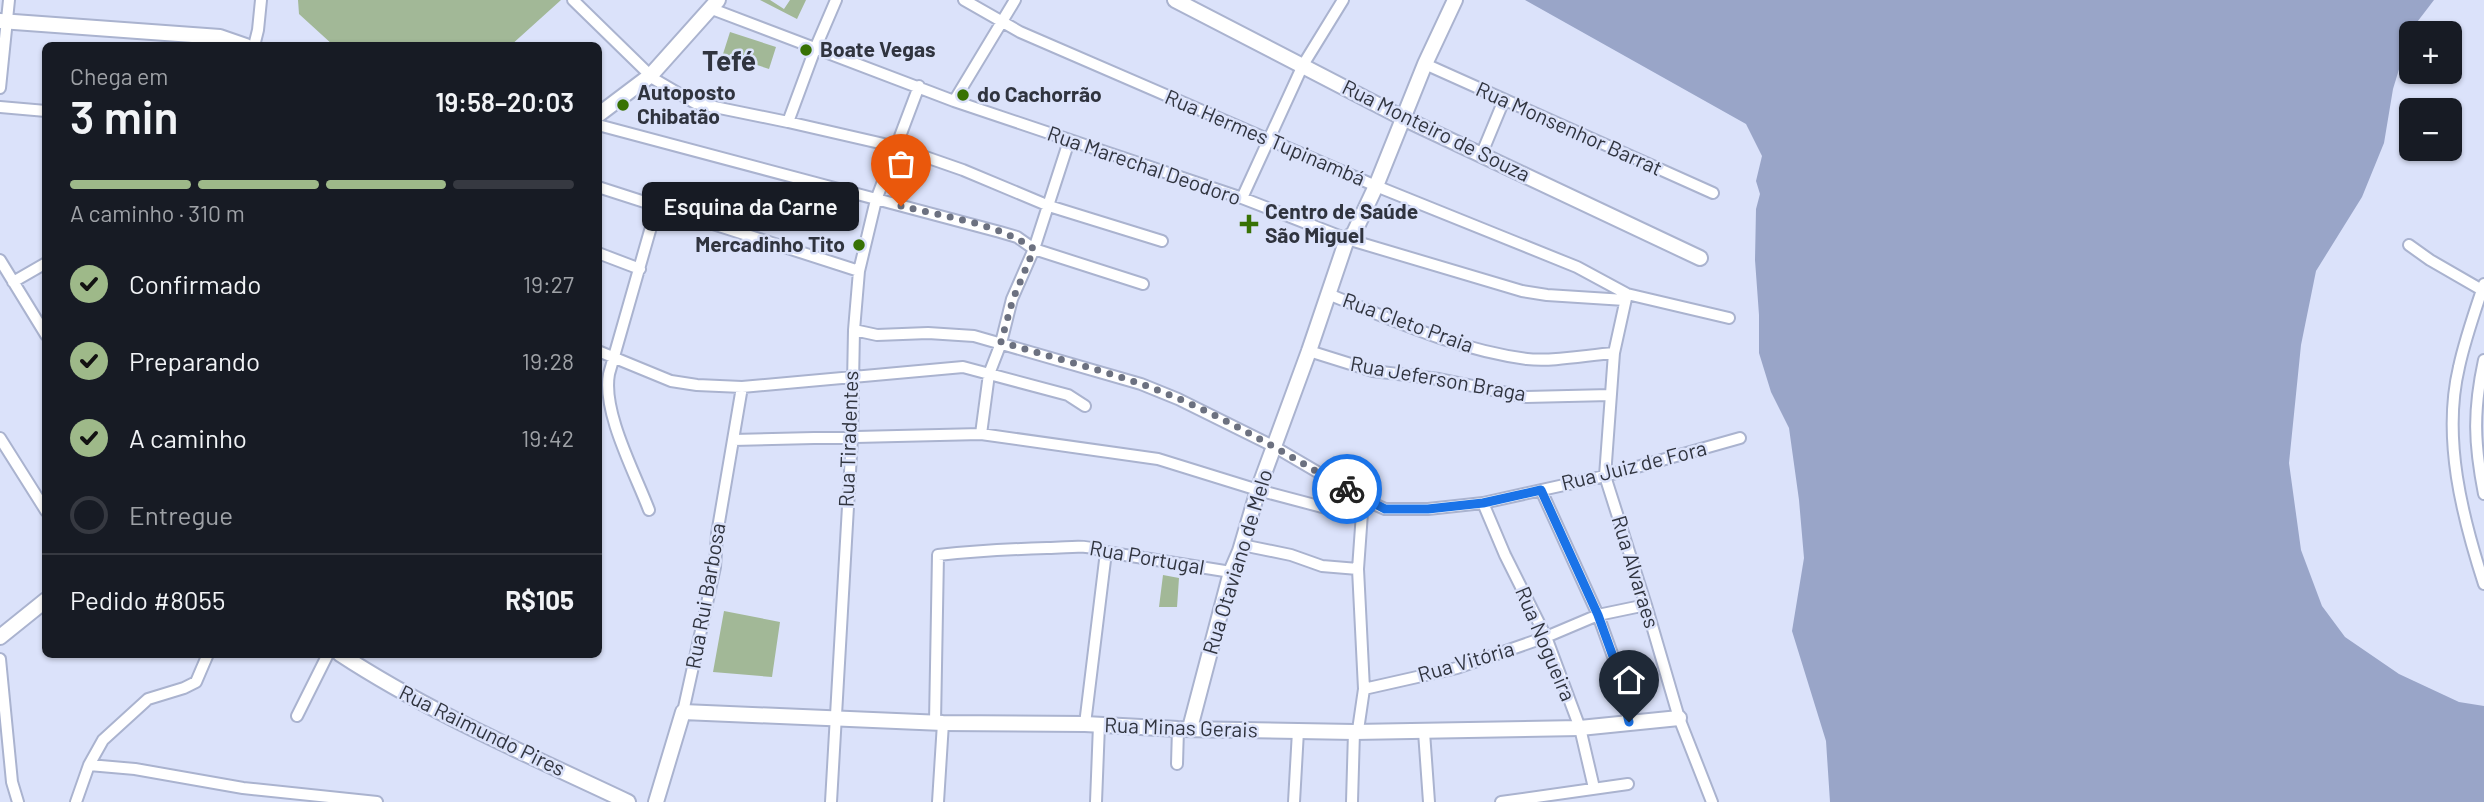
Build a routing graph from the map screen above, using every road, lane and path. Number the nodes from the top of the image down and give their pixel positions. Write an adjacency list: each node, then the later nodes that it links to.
1 (9, 0): 11 (street)
2 (261, 0): 14 (street)
3 (573, 0): 18 (street)
4 (836, 0): 15 (street)
5 (964, 0): 12 (street, Rua Hermes Tupinambá)
6 (1015, 0): 12 (street)
7 (1175, 0): 17 (street, Rua Monteiro de Souza)
8 (1343, 0): 17 (street)
9 (1455, 0): 16 (street, Rua Otaviano de Melo)
10 (715, 4): 15 (street, Rua Marechal Deodoro); 18 (street)
11 (3, 21): 13 (street); 20 (street)
12 (1002, 21): 22 (street); 29 (street, Rua Hermes Tupinambá)
13 (234, 42)
14 (255, 42)
15 (815, 49): 19 (street, Rua Marechal Deodoro); 27 (street)
16 (1425, 64): 21 (street, Rua Monsenhor Barrat); 26 (street, Rua Otaviano de Melo)
17 (1303, 65): 26 (street, Rua Monteiro de Souza); 29 (street)
18 (651, 75): 25 (street); 27 (street)
19 (919, 86): 22 (street, Rua Marechal Deodoro); 31 (street, Rua Tiradentes)
20 (0, 88)
21 (1504, 100): 32 (street); 35 (street, Rua Monsenhor Barrat)
22 (954, 101): 30 (street, Rua Marechal Deodoro)
23 (0, 107): 24 (street)
24 (42, 111)
25 (602, 111)
26 (1404, 117): 32 (street, Rua Monteiro de Souza); 33 (street, Rua Otaviano de Melo)
27 (788, 122): 31 (street)
28 (602, 126): 37 (street)
29 (1268, 138): 33 (street, Rua Hermes Tupinambá); 36 (street)
30 (1069, 141): 36 (street, Rua Marechal Deodoro); 39 (street)
31 (897, 148): 37 (street, Rua Tiradentes); 39 (street)
32 (1482, 153): 45 (street, Rua Monteiro de Souza)
33 (1376, 186): 40 (street, Rua Otaviano de Melo); 54 (street, Rua Hermes Tupinambá)
34 (602, 188): 38 (street)
35 (1713, 193)
36 (1242, 198): 40 (street, Rua Marechal Deodoro)
37 (876, 200): 43 (street); 49 (street, Rua Tiradentes)
38 (657, 206): 48 (street); 49 (street)
39 (1049, 206): 41 (street); 43 (street)
40 (1347, 239): 53 (street, Rua Otaviano de Melo); 54 (street, Rua Marechal Deodoro)
41 (1162, 241)
42 (2409, 245): 52 (street)
43 (1034, 249): 51 (street); 58 (street)
44 (602, 255): 48 (street)
45 (1700, 258)
46 (0, 260): 50 (street)
47 (42, 265): 50 (street)
48 (640, 269): 62 (street)
49 (859, 271): 57 (street, Rua Tiradentes)
50 (13, 282): 56 (street)
51 (1143, 284)
52 (2483, 287): 90 (street)
53 (1328, 294): 59 (street, Rua Otaviano de Melo); 61 (street, Rua Cleto Praia)
54 (1626, 297): 55 (street, Rua Hermes Tupinambá); 61 (street, Rua Alvaraes)
55 (1729, 318)
56 (42, 329)
57 (854, 330): 58 (street, Rua Juiz de Fora); 65 (street, Rua Tiradentes)
58 (1001, 342): 64 (street); 75 (street, Rua Juiz de Fora)
59 (1309, 351): 67 (street, Rua Jeferson Braga); 75 (street, Rua Otaviano de Melo)
60 (602, 352): 62 (street)
61 (1614, 354): 67 (street, Rua Alvaraes)
62 (615, 356): 66 (street); 84 (street)
63 (2484, 360): 68 (street)
64 (989, 374): 65 (street); 69 (street); 70 (street)
65 (852, 377): 66 (street); 71 (street, Rua Tiradentes)
66 (742, 387): 74 (street, Rua Rui Barbosa)
67 (1610, 395): 77 (street, Rua Alvaraes)
68 (2480, 395): 76 (street)
69 (1085, 405)
70 (981, 434): 71 (street); 78 (street)
71 (852, 437): 74 (street); 104 (street, Rua Tiradentes)
72 (0, 438): 83 (street)
73 (1740, 438): 77 (street, Rua Juiz de Fora)
74 (733, 440): 101 (street, Rua Rui Barbosa)
75 (1273, 446): 78 (street, Rua Otaviano de Melo); 81 (street, Rua Juiz de Fora)
76 (2480, 454): 80 (street)
77 (1605, 476): 79 (street, Rua Juiz de Fora); 92 (street, Rua Alvaraes)
78 (1258, 490): 85 (street); 86 (street, Rua Otaviano de Melo)
79 (1541, 490): 82 (street, Rua Juiz de Fora); 93 (street)
80 (2484, 494)
81 (1367, 501): 82 (street, Rua Juiz de Fora); 85 (street)
82 (1483, 503): 95 (street, Rua Nogueira)
83 (42, 505)
84 (649, 510)
85 (1360, 517): 88 (street)
86 (1242, 545): 88 (street); 89 (street, Rua Otaviano de Melo)
87 (1106, 552): 89 (street, Rua Portugal); 106 (street, Rua Portugal); 107 (street)
88 (1358, 569): 100 (street)
89 (1231, 572): 108 (street, Rua Otaviano de Melo)
90 (2484, 584)
91 (42, 603): 94 (street)
92 (1646, 605): 93 (street, Rua Vitória); 103 (street, Rua Alvaraes)
93 (1598, 615): 95 (street, Rua Vitória); 105 (street)
94 (0, 637)
95 (1546, 637): 100 (street, Rua Vitória); 109 (street, Rua Nogueira)
96 (206, 658): 114 (street)
97 (326, 658): 102 (street)
98 (347, 658): 122 (street, Rua Raimundo Pires)
99 (0, 659): 118 (street)
100 (1364, 689): 111 (street)
101 (683, 712): 104 (street, Rua Minas Gerais); 123 (street, Rua Rui Barbosa)
102 (297, 716)
103 (1679, 718): 105 (street, Rua Minas Gerais); 131 (street, Rua Alvaraes)
104 (837, 719): 106 (street, Rua Minas Gerais); 124 (street, Rua Tiradentes)
105 (1629, 722): 109 (street, Rua Minas Gerais)
106 (939, 723): 107 (street, Rua Minas Gerais); 125 (street)
107 (1092, 725): 108 (street, Rua Minas Gerais); 126 (street)
108 (1184, 728): 110 (street, Rua Minas Gerais); 113 (street)
109 (1580, 728): 112 (street, Rua Minas Gerais); 117 (street, Rua Nogueira)
110 (1298, 731): 111 (street, Rua Minas Gerais); 127 (street)
111 (1356, 731): 112 (street, Rua Minas Gerais); 128 (street)
112 (1424, 732): 129 (street)
113 (1177, 764)
114 (89, 765): 116 (street); 119 (street)
115 (1628, 785): 117 (street)
116 (243, 788): 120 (street); 121 (street)
117 (1594, 788): 130 (street)
118 (18, 802)
119 (76, 802)
120 (240, 802)
121 (377, 802)
122 (628, 802)
123 (656, 802)
124 (831, 802)
125 (938, 802)
126 (1096, 802)
127 (1294, 802)
128 (1352, 802)
129 (1429, 802)
130 (1501, 802)
131 (1712, 802)

